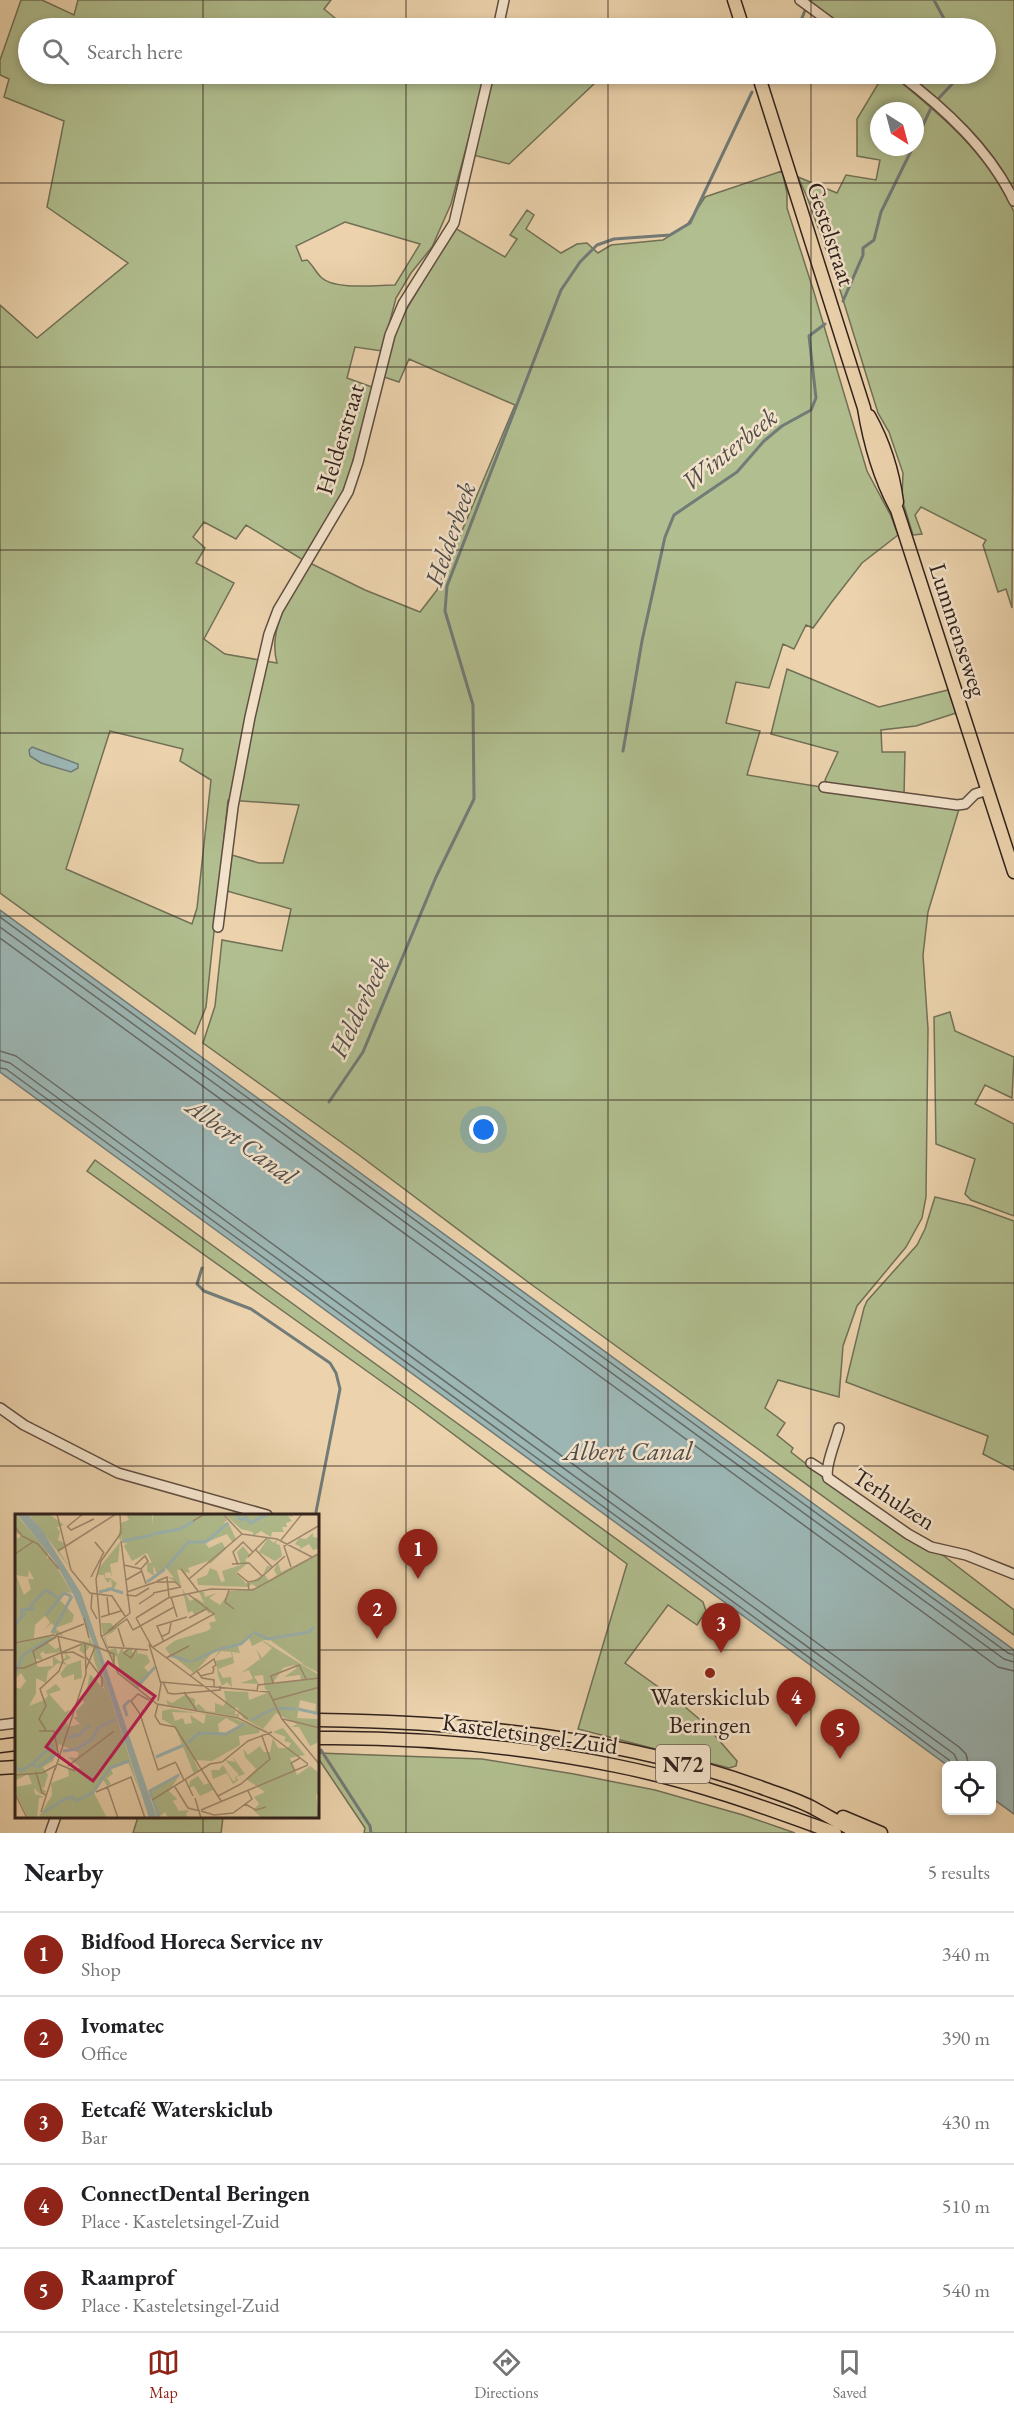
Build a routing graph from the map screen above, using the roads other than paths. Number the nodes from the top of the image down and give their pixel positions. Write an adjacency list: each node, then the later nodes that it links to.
1 (504, 0): 4 (street)
2 (734, 0): 5 (main road)
3 (800, 0): 6 (street)
4 (500, 18)
5 (740, 18)
6 (824, 18)
7 (487, 84): 15 (street, Helderstraat)
8 (761, 84): 11 (main road, Gestelstraat)
9 (912, 84): 10 (street)
10 (1014, 201)
11 (898, 514): 13 (main road, Lummenseweg)
12 (824, 787): 13 (street)
13 (988, 790): 14 (main road, Lummenseweg)
14 (1014, 872)
15 (218, 927)
16 (0, 1408): 20 (street)
17 (839, 1428): 19 (street, Terhulzen)
18 (811, 1463): 19 (street, Terhulzen)
19 (825, 1472): 21 (street, Terhulzen)
20 (263, 1514)
21 (1014, 1574)
22 (320, 1720): 30 (main road, Kasteletsingel-Zuid / N72)
23 (15, 1723): 24 (street)
24 (0, 1725)
25 (320, 1738): 32 (main road, Kasteletsingel-Zuid / N72)
26 (15, 1744): 27 (main road)
27 (0, 1746)
28 (15, 1767): 29 (main road)
29 (0, 1768)
30 (814, 1808): 35 (main road, Kasteletsingel-Zuid / N72); 36 (main road, Kasteletsingel-Zuid)
31 (55, 1818): 33 (street)
32 (819, 1830): 34 (main road, Kasteletsingel-Zuid / N72)
33 (50, 1833)
34 (835, 1833)
35 (859, 1833)
36 (881, 1833)

